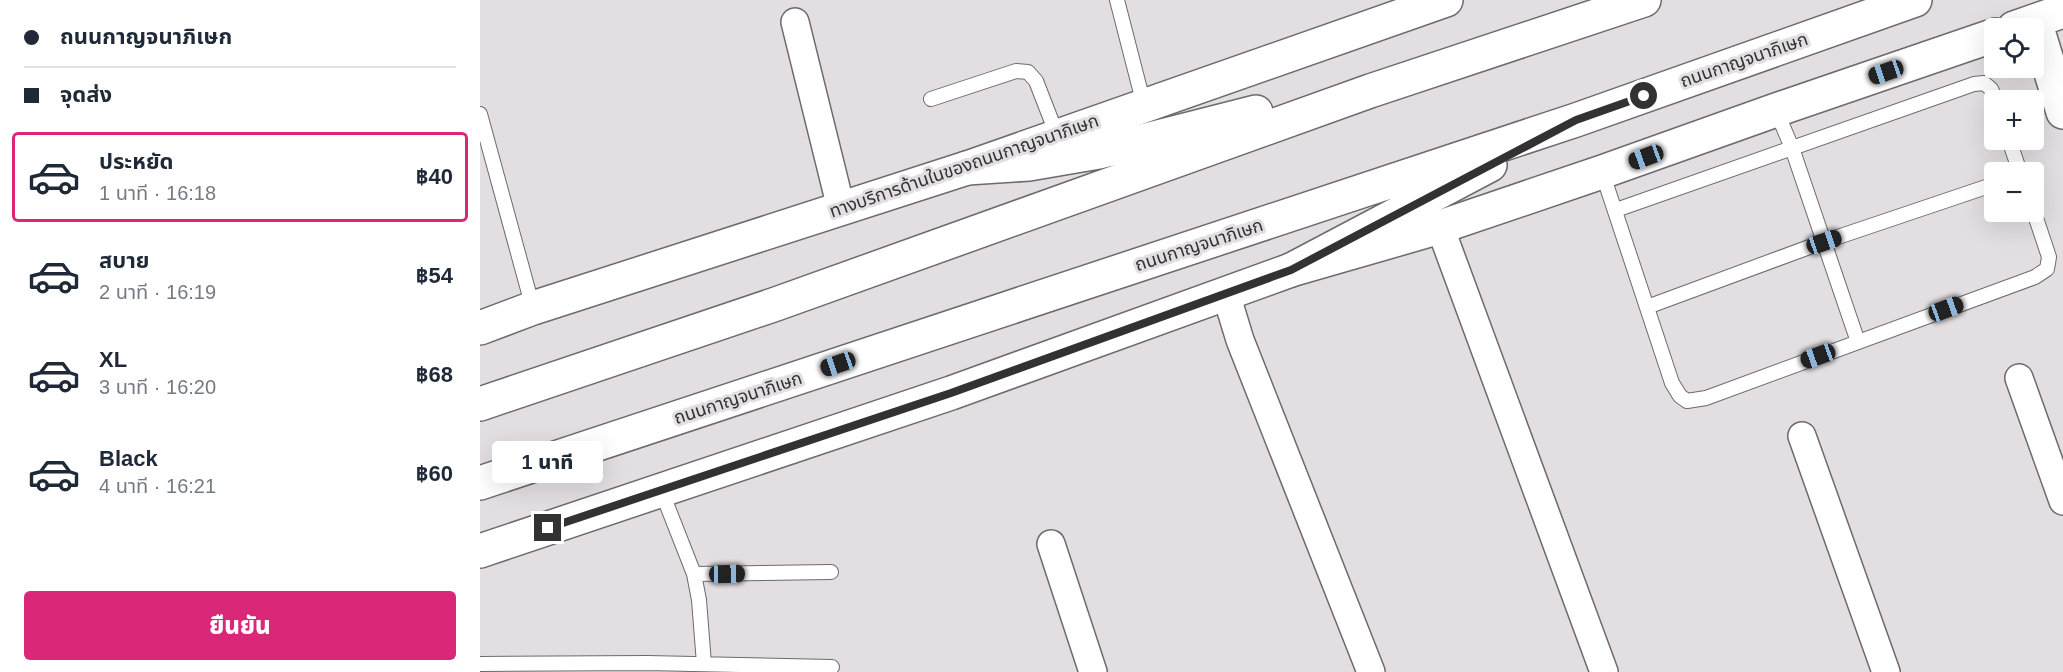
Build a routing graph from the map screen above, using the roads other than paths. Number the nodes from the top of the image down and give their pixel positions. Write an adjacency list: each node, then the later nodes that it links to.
1 (1117, 0): 12 (lane)
2 (1446, 0): 12 (main road, ทางบริการด้านในของถนนกาญจนาภิเษก)
3 (1644, 0): 10 (main road)
4 (1916, 0): 16 (main road, ถนนกาญจนาภิเษก)
5 (795, 22): 22 (street)
6 (1984, 39): 13 (main road)
7 (2044, 39): 8 (main road)
8 (2058, 76): 14 (main road)
9 (1991, 90): 18 (lane)
10 (1370, 91): 19 (main road); 34 (main road)
11 (931, 99): 17 (lane)
12 (1144, 105): 17 (main road, ทางบริการด้านในของถนนกาญจนาภิเษก)
13 (1776, 110): 18 (lane); 20 (main road)
14 (2063, 112)
15 (480, 114): 30 (lane)
16 (1576, 120): 27 (main road); 36 (main road, ถนนกาญจนาภิเษก)
17 (1057, 135): 19 (main road, ทางบริการด้านในของถนนกาญจนาภิเษก)
18 (1792, 148): 23 (lane); 26 (lane)
19 (967, 168): 22 (main road, ทางบริการด้านในของถนนกาญจนาภิเษก)
20 (1602, 172): 23 (lane); 25 (main road)
21 (1984, 188): 26 (lane)
22 (841, 208): 30 (main road, ทางบริการด้านในของถนนกาญจนาภิเษก)
23 (1616, 210): 29 (lane)
24 (2037, 222): 32 (lane)
25 (1440, 227): 27 (main road); 49 (street)
26 (1824, 242): 29 (lane); 32 (lane)
27 (1291, 270): 28 (main road)
28 (1226, 294): 37 (main road); 48 (street)
29 (1647, 307): 32 (lane)
30 (533, 308): 31 (main road, ทางบริการด้านในของถนนกาญจนาภิเษก)
31 (480, 328)
32 (1858, 342)
33 (2019, 378): 38 (street)
34 (480, 404)
35 (1802, 436): 50 (street)
36 (480, 483)
37 (661, 489): 40 (main road); 42 (lane)
38 (2063, 501)
39 (1051, 544): 47 (street)
40 (480, 551)
41 (831, 572): 42 (lane)
42 (694, 574): 44 (lane)
43 (480, 664): 45 (lane)
44 (704, 664): 45 (lane); 46 (lane)
45 (647, 667)
46 (832, 667)
47 (1094, 672)
48 (1371, 672)
49 (1604, 672)
50 (1886, 672)

